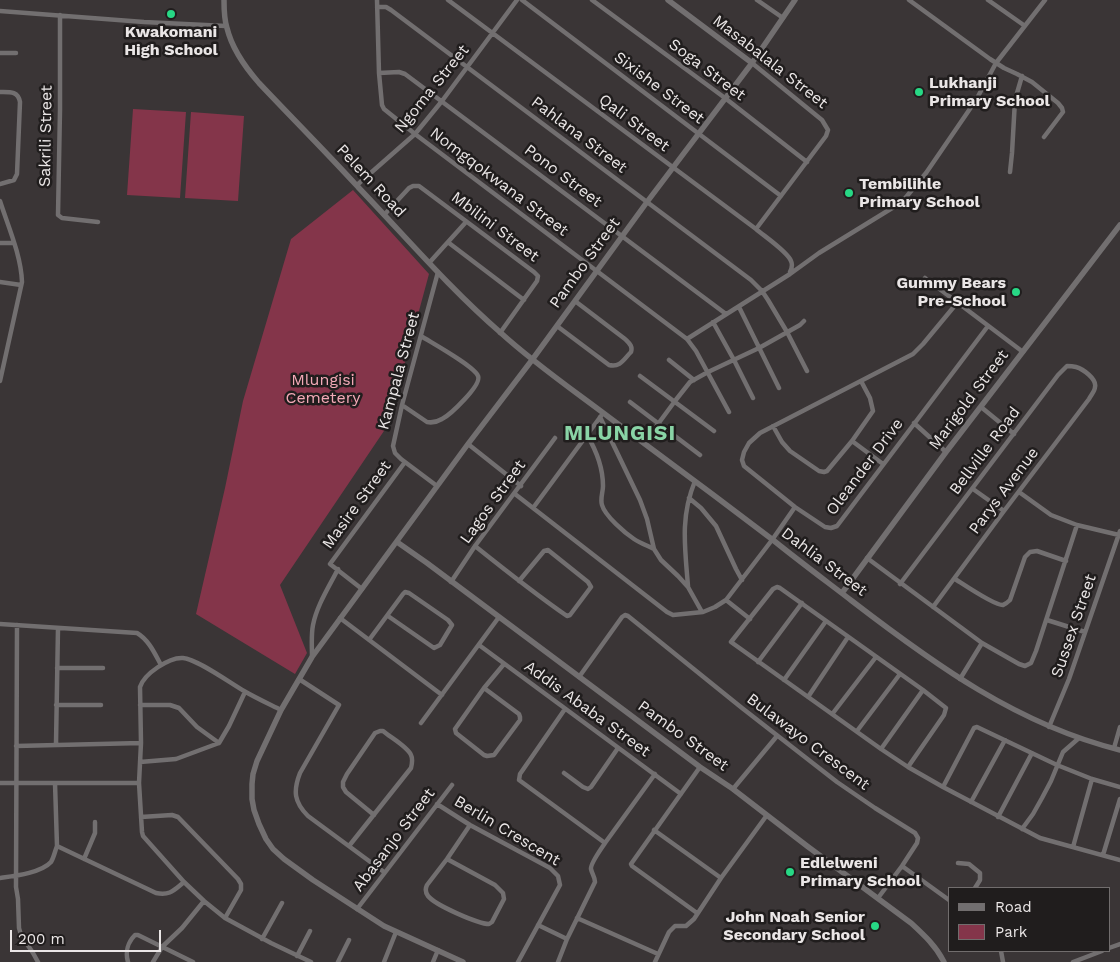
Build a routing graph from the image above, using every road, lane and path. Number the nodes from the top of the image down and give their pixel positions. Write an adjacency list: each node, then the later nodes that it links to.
1 (224, 0): 17 (street, Pelem Road)
2 (377, 0): 13 (street, Nomgqokwana Street)
3 (448, 0): 19 (street, Qali Street)
4 (517, 0): 19 (street, Ngoma Street)
5 (522, 0): 30 (street, Sixishe Street)
6 (592, 0): 28 (street, Soga Street)
7 (668, 0): 22 (street, Masabalala Street)
8 (757, 0): 16 (street)
9 (795, 0): 16 (street, Pambo Street)
10 (909, 0): 23 (street)
11 (988, 0): 18 (street)
12 (1045, 0): 18 (street)
13 (377, 7): 24 (street, Pahlana Street); 25 (street, Nomgqokwana Street)
14 (0, 11): 15 (street)
15 (60, 15): 17 (street); 42 (street, Sakrili Street)
16 (783, 18): 22 (street, Pambo Street)
17 (226, 26): 37 (street, Pelem Road)
18 (1025, 26): 23 (street)
19 (493, 32): 24 (street, Ngoma Street); 34 (street, Qali Street)
20 (0, 53): 21 (street)
21 (16, 53)
22 (752, 62): 28 (street, Pambo Street); 33 (street, Masabalala Street)
23 (996, 63): 26 (street); 53 (street)
24 (468, 67): 29 (street, Ngoma Street); 40 (street, Pahlana Street)
25 (379, 73): 29 (street, Pono Street); 31 (street, Nomgqokwana Street)
26 (1022, 76): 32 (street); 35 (street)
27 (0, 92): 36 (street)
28 (725, 98): 30 (street, Pambo Street); 33 (street, Soga Street)
29 (442, 101): 31 (street, Ngoma Street); 46 (street, Pono Street)
30 (699, 133): 34 (street, Pambo Street); 38 (street, Sixishe Street)
31 (414, 134): 37 (street, Ngoma Street); 52 (street, Nomgqokwana Street)
32 (1044, 137)
33 (807, 162): 38 (street)
34 (672, 168): 40 (street, Pambo Street); 45 (street, Qali Street)
35 (1010, 172)
36 (0, 184)
37 (357, 185): 41 (street, Pelem Road)
38 (781, 196): 45 (street)
39 (0, 201): 47 (street)
40 (647, 202): 46 (street, Pambo Street); 57 (street, Pahlana Street)
41 (384, 215): 43 (street, Mbilini Street); 50 (street, Pelem Road)
42 (98, 222)
43 (466, 222): 49 (street); 58 (street, Mbilini Street)
44 (1120, 225): 72 (street, Marigold Street)
45 (756, 229): 53 (street, Qali Street)
46 (622, 236): 52 (street, Pambo Street); 62 (street, Pono Street)
47 (14, 242): 48 (street); 56 (street)
48 (0, 243)
49 (449, 243): 50 (street); 58 (street)
50 (430, 263): 51 (street, Pelem Road)
51 (438, 272): 68 (street, Pelem Road); 69 (street, Kampala Street)
52 (597, 272): 59 (street, Pambo Street); 70 (street, Nomgqokwana Street)
53 (790, 274): 57 (street)
54 (925, 278): 60 (street)
55 (0, 282): 56 (street)
56 (21, 285): 80 (street)
57 (762, 291): 61 (street); 67 (street, Pahlana Street)
58 (524, 300): 68 (street, Mbilini Street)
59 (575, 301): 65 (street, Pambo Street); 65 (street)
60 (957, 303): 66 (street); 81 (street, Oleander Drive)
61 (739, 307): 62 (street); 71 (street)
62 (726, 314): 64 (street)
63 (804, 321): 67 (street)
64 (713, 322): 70 (street); 75 (street)
65 (557, 326): 73 (street, Pambo Street)
66 (988, 326): 72 (street); 91 (street, Oleander Drive)
67 (787, 332): 71 (street); 76 (street, Pahlana Street)
68 (500, 333): 73 (street, Pelem Road)
69 (421, 336): 87 (street, Kampala Street); 87 (street)
70 (687, 339): 77 (street, Nomgqokwana Street)
71 (759, 348): 75 (street); 82 (street)
72 (1023, 352): 88 (street, Marigold Street)
73 (532, 360): 90 (street, Dahlia Street); 100 (street, Pambo Street)
74 (669, 360): 79 (street)
75 (734, 360): 77 (street); 84 (street)
76 (807, 371)
77 (708, 372): 79 (street); 89 (street, Nomgqokwana Street)
78 (640, 376): 85 (street)
79 (694, 380): 85 (street)
80 (0, 381)
81 (861, 381): 93 (street, Oleander Drive); 98 (street)
82 (779, 388)
83 (1095, 389): 95 (street, Bellville Road); 109 (street, Parys Avenue)
84 (753, 398)
85 (675, 401): 92 (street); 94 (street)
86 (630, 402): 92 (street)
87 (402, 405): 103 (street, Kampala Street)
88 (981, 408): 95 (street); 101 (street, Marigold Street)
89 (729, 412)
90 (602, 415): 96 (street); 99 (street, Dahlia Street); 120 (street)
91 (914, 423): 101 (street); 104 (street, Oleander Drive)
92 (658, 424): 99 (street); 102 (street)
93 (773, 426): 98 (street); 112 (street, Oleander Drive)
94 (714, 431)
95 (1014, 434): 108 (street, Bellville Road)
96 (587, 435): 113 (street); 120 (street)
97 (555, 438): 107 (street, Lagos Street)
98 (852, 441): 104 (street)
99 (644, 443): 105 (street, Dahlia Street)
100 (468, 444): 106 (street, Pambo Street); 107 (street)
101 (946, 452): 121 (street, Marigold Street)
102 (700, 455)
103 (405, 462): 106 (street, Kampala Street); 123 (street, Masire Street)
104 (883, 464): 112 (street, Oleander Drive)
105 (694, 481): 111 (street); 117 (street, Dahlia Street)
106 (436, 486): 118 (street, Pambo Street)
107 (521, 486): 110 (street, Lagos Street)
108 (973, 489): 114 (street); 128 (street, Bellville Road)
109 (1019, 492): 114 (street, Parys Avenue); 115 (street)
110 (515, 494): 113 (street); 119 (street, Lagos Street)
111 (689, 498): 125 (street); 129 (street)
112 (795, 507): 117 (street)
113 (533, 508): 135 (street)
114 (1004, 511): 124 (street, Parys Avenue)
115 (1077, 525): 116 (street); 122 (street)
116 (1119, 533): 145 (street, Sussex Street)
117 (772, 540): 125 (street); 131 (street, Dahlia Street)
118 (397, 542): 127 (street, Pambo Street); 130 (street, Pambo Street)
119 (475, 546): 126 (street); 127 (street, Lagos Street)
120 (654, 549): 129 (street)
121 (867, 558): 128 (street); 131 (street, Marigold Street)
122 (1066, 561): 124 (street); 140 (street)
123 (338, 569): 130 (street); 150 (street)
124 (955, 579): 134 (street, Parys Avenue)
125 (742, 580): 132 (street)
126 (519, 581): 126 (street)
127 (451, 582): 137 (street, Pambo Street)
128 (900, 584): 134 (street)
129 (688, 587): 135 (street)
130 (362, 589): 138 (street, Pambo Street)
131 (842, 593): 160 (street, Dahlia Street)
132 (726, 600): 135 (street); 139 (street)
133 (802, 603): 139 (street); 141 (street); 152 (street)
134 (933, 608): 148 (street)
135 (702, 612)
136 (388, 616): 136 (street); 147 (street)
137 (499, 617): 149 (street); 158 (street, Pambo Street)
138 (340, 618): 147 (street); 150 (street, Pambo Street)
139 (750, 619): 152 (street)
140 (1047, 620): 145 (street); 148 (street)
141 (826, 621): 146 (street); 161 (street)
142 (0, 624): 143 (street)
143 (17, 625): 144 (street); 183 (street)
144 (58, 628): 154 (street); 155 (street)
145 (1085, 632): 174 (street, Sussex Street)
146 (848, 637): 151 (street); 166 (street)
147 (369, 640): 165 (street)
148 (982, 643): 160 (street)
149 (479, 645): 153 (street, Addis Ababa Street); 165 (street)
150 (312, 657): 159 (street, Pambo Street)
151 (876, 657): 157 (street); 172 (street)
152 (758, 662): 161 (street)
153 (504, 664): 162 (street); 170 (street, Addis Ababa Street)
154 (161, 665): 164 (street); 169 (street)
155 (57, 668): 156 (street); 167 (street)
156 (103, 668)
157 (900, 674): 163 (street); 176 (street)
158 (579, 677): 177 (street, Bulawayo Crescent); 190 (street, Pambo Street)
159 (299, 679): 171 (street, Pambo Street); 217 (street)
160 (960, 679): 174 (street, Dahlia Street)
161 (784, 680): 166 (street)
162 (484, 688): 162 (street)
163 (923, 690): 185 (street); 191 (street)
164 (245, 692): 171 (street); 181 (street)
165 (442, 695): 173 (street)
166 (808, 697): 172 (street)
167 (56, 705): 168 (street); 182 (street)
168 (101, 705)
169 (140, 705): 180 (street); 181 (street)
170 (564, 708): 184 (street, Addis Ababa Street); 215 (street)
171 (281, 710): 235 (street, Pambo Street)
172 (832, 713): 176 (street)
173 (421, 723)
174 (1049, 727): 178 (street, Dahlia Street)
175 (1120, 727): 186 (street)
176 (857, 731): 185 (street)
177 (777, 736): 202 (street); 224 (street, Bulawayo Crescent)
178 (1079, 738): 186 (street, Dahlia Street); 189 (street)
179 (1005, 740): 187 (street); 200 (street); 205 (street)
180 (140, 743): 182 (street); 188 (street)
181 (218, 743): 188 (street)
182 (56, 744): 183 (street)
183 (16, 746): 196 (street)
184 (618, 748): 192 (street); 193 (street, Addis Ababa Street)
185 (882, 749): 191 (street)
186 (1117, 749)
187 (1032, 753): 189 (street); 209 (street)
188 (140, 762): 198 (street)
189 (1057, 765): 194 (street); 213 (street)
190 (700, 766): 202 (street, Pambo Street); 203 (street)
191 (908, 767): 200 (street)
192 (564, 773)
193 (655, 774): 203 (street, Addis Ababa Street); 215 (street)
194 (1092, 779): 201 (street); 218 (street)
195 (0, 783): 196 (street)
196 (17, 783): 197 (street); 226 (street)
197 (55, 783): 198 (street); 216 (street)
198 (139, 783): 210 (street)
199 (452, 785): 206 (street, Abasanjo Street)
200 (943, 787): 205 (street)
201 (1120, 787)
202 (733, 789): 208 (street, Pambo Street)
203 (681, 794): 214 (street)
204 (1120, 798): 219 (street)
205 (972, 802): 209 (street)
206 (437, 804): 212 (street, Berlin Crescent); 225 (street, Abasanjo Street)
207 (374, 815): 207 (street); 217 (street)
208 (767, 815): 228 (street); 231 (street, Pambo Street)
209 (998, 816): 213 (street)
210 (141, 817): 229 (street); 237 (street)
211 (95, 822): 220 (street)
212 (470, 825): 221 (street); 239 (street, Berlin Crescent)
213 (1022, 829): 218 (street)
214 (654, 830): 228 (street); 236 (street)
215 (605, 843): 238 (street)
216 (57, 846): 220 (street); 226 (street)
217 (348, 846): 225 (street)
218 (1073, 847): 219 (street)
219 (1103, 854): 222 (street)
220 (84, 859): 229 (street)
221 (447, 859): 221 (street)
222 (1120, 860)
223 (958, 863): 230 (street)
224 (902, 866): 231 (street, Bulawayo Crescent); 232 (street)
225 (384, 872): 235 (street, Abasanjo Street)
226 (16, 875): 227 (street); 251 (street)
227 (0, 878)
228 (721, 878): 236 (street)
229 (184, 882): 233 (street)
230 (976, 887)
231 (878, 898): 262 (street, Pambo Street)
232 (948, 899)
233 (204, 901): 237 (street); 245 (street)
234 (282, 903): 242 (street)
235 (357, 909): 241 (street, Pambo Street)
236 (697, 914): 248 (street)
237 (224, 918): 242 (street)
238 (577, 918): 243 (street); 248 (street)
239 (538, 924): 243 (street); 259 (street, Berlin Crescent)
240 (310, 931): 249 (street)
241 (396, 932): 246 (street, Pambo Street); 256 (street)
242 (262, 939): 249 (street)
243 (566, 939): 260 (street)
244 (349, 940): 255 (street)
245 (162, 947): 250 (street); 252 (street); 253 (street)
246 (438, 950): 257 (street); 258 (street, Pambo Street)
247 (1099, 952): 263 (street)
248 (658, 954): 261 (street)
249 (297, 956): 254 (street)
250 (190, 961)
251 (38, 962)
252 (128, 962)
253 (153, 962)
254 (311, 962)
255 (338, 962)
256 (384, 962)
257 (433, 962)
258 (463, 962)
259 (518, 962)
260 (558, 962)
261 (655, 962)
262 (944, 962)
263 (1074, 962)

